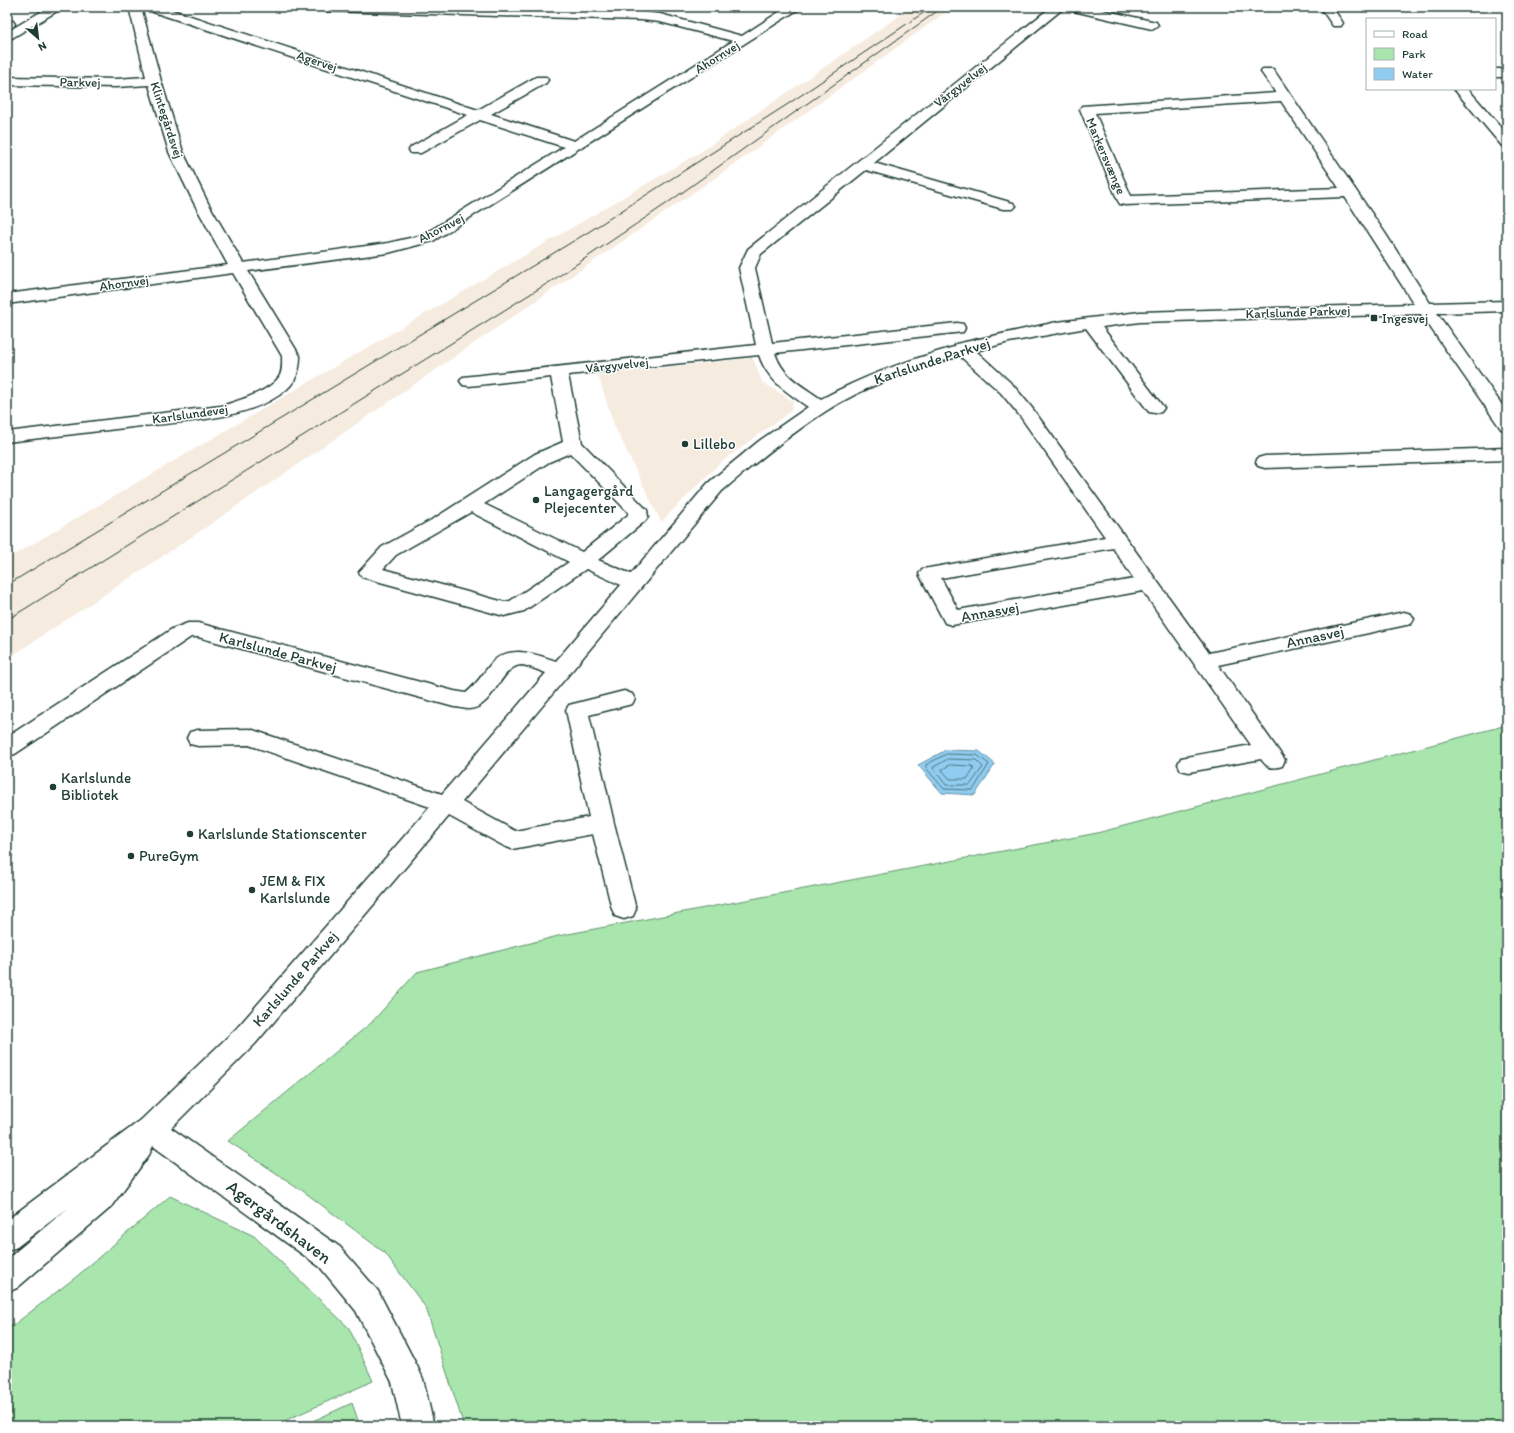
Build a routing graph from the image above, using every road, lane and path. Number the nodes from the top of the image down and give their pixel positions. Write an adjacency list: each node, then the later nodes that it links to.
1 (39, 7): 12 (street)
2 (58, 7): 12 (street)
3 (135, 7): 19 (street, Klintegårdsvej)
4 (157, 7): 22 (street, Agervej)
5 (325, 7): 13 (street)
6 (796, 7): 13 (street, Ahornvej)
7 (1059, 7): 26 (street, Vårgyvelvej)
8 (1072, 7): 11 (street)
9 (1326, 7): 10 (street)
10 (1338, 23)
11 (1152, 25)
12 (8, 28)
13 (744, 40): 24 (street, Ahornvej)
14 (1268, 72): 21 (street)
15 (1496, 73): 16 (street)
16 (1507, 73)
17 (541, 80): 22 (street)
18 (7, 81): 19 (street, Parkvej)
19 (154, 81): 29 (street, Klintegårdsvej)
20 (1462, 90): 23 (street)
21 (1285, 97): 27 (street); 27 (street, Markersvænge)
22 (478, 114): 24 (street, Agervej); 25 (street)
23 (1507, 143)
24 (576, 146): 29 (street, Ahornvej)
25 (416, 150)
26 (862, 164): 28 (street); 35 (street, Vårgyvelvej)
27 (1349, 192): 32 (street)
28 (1008, 206)
29 (238, 268): 30 (street, Ahornvej); 41 (street, Karlslundevej)
30 (7, 299)
31 (1507, 306): 32 (street, Karlslunde Parkvej)
32 (1425, 308): 33 (street, Karlslunde Parkvej); 40 (street)
33 (1090, 322): 34 (street, Karlslunde Parkvej); 39 (street)
34 (959, 338): 35 (street, Vårgyvelvej); 38 (street, Karlslunde Parkvej); 46 (street)
35 (765, 348): 36 (street, Vårgyvelvej); 38 (street, Vårgyvelvej)
36 (558, 371): 37 (street, Vårgyvelvej); 42 (street)
37 (469, 381)
38 (820, 407): 48 (street, Karlslunde Parkvej)
39 (1155, 408)
40 (1507, 425)
41 (7, 437)
42 (573, 445): 45 (street); 47 (street)
43 (1507, 454): 44 (street)
44 (1264, 462)
45 (471, 505): 47 (street); 47 (street)
46 (1118, 541): 49 (street); 49 (street, Annasvej)
47 (584, 561): 48 (street)
48 (635, 583): 52 (street, Karlslunde Parkvej)
49 (1148, 583): 51 (street)
50 (1404, 618): 51 (street, Annasvej)
51 (1203, 660): 56 (street)
52 (560, 670): 55 (street, Karlslunde Parkvej); 57 (street, Karlslunde Parkvej)
53 (624, 698): 58 (street)
54 (198, 738): 57 (street)
55 (7, 748)
56 (1189, 764)
57 (446, 804): 58 (street); 60 (street, Karlslunde Parkvej)
58 (602, 823): 59 (street)
59 (624, 909)
60 (151, 1129): 61 (street, Karlslunde Parkvej); 62 (street, Karlslunde Parkvej); 63 (street, Agergårdshaven)
61 (7, 1237)
62 (7, 1278)
63 (418, 1426)

